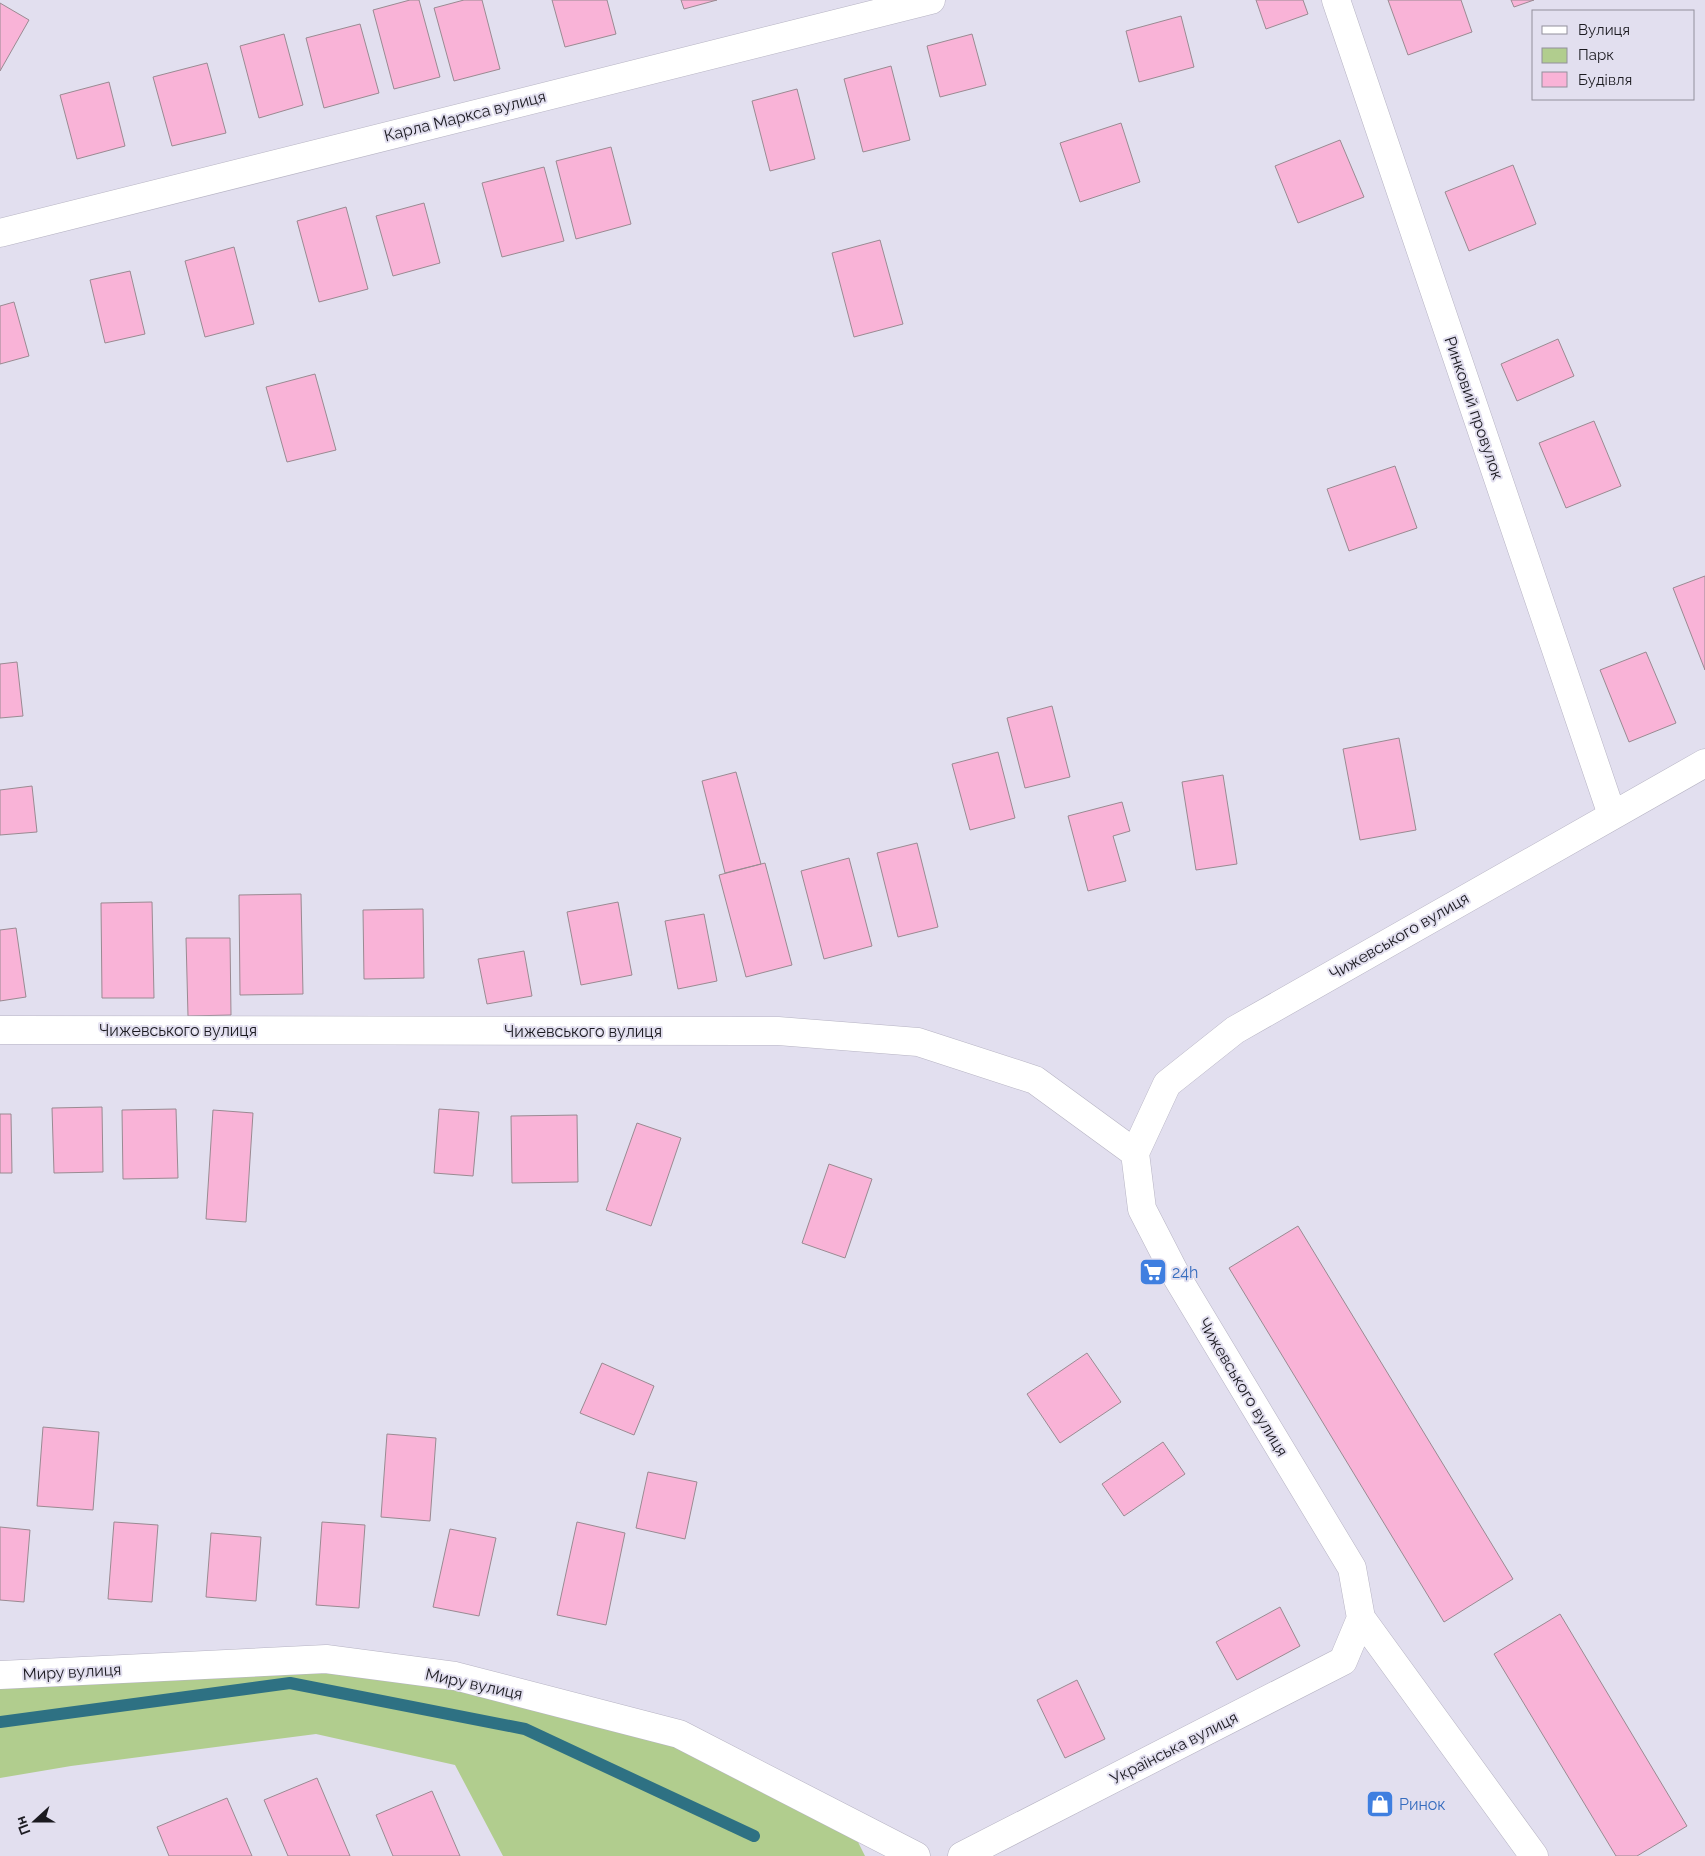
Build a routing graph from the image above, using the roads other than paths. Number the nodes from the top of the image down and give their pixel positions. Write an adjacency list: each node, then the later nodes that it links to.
1 (931, 0): 3 (street, Карла Маркса вулиця)
2 (1336, 0): 5 (street, Ринковий провулок)
3 (0, 233)
4 (1705, 763): 5 (street, Чижевського вулиця)
5 (1612, 815): 7 (street, Чижевського вулиця)
6 (0, 1030): 7 (street, Чижевського вулиця)
7 (1135, 1152): 8 (street, Чижевського вулиця)
8 (1361, 1618): 11 (street, Українська вулиця); 12 (street)
9 (0, 1675): 10 (street, Миру вулиця)
10 (916, 1856)
11 (962, 1856)
12 (1534, 1856)

